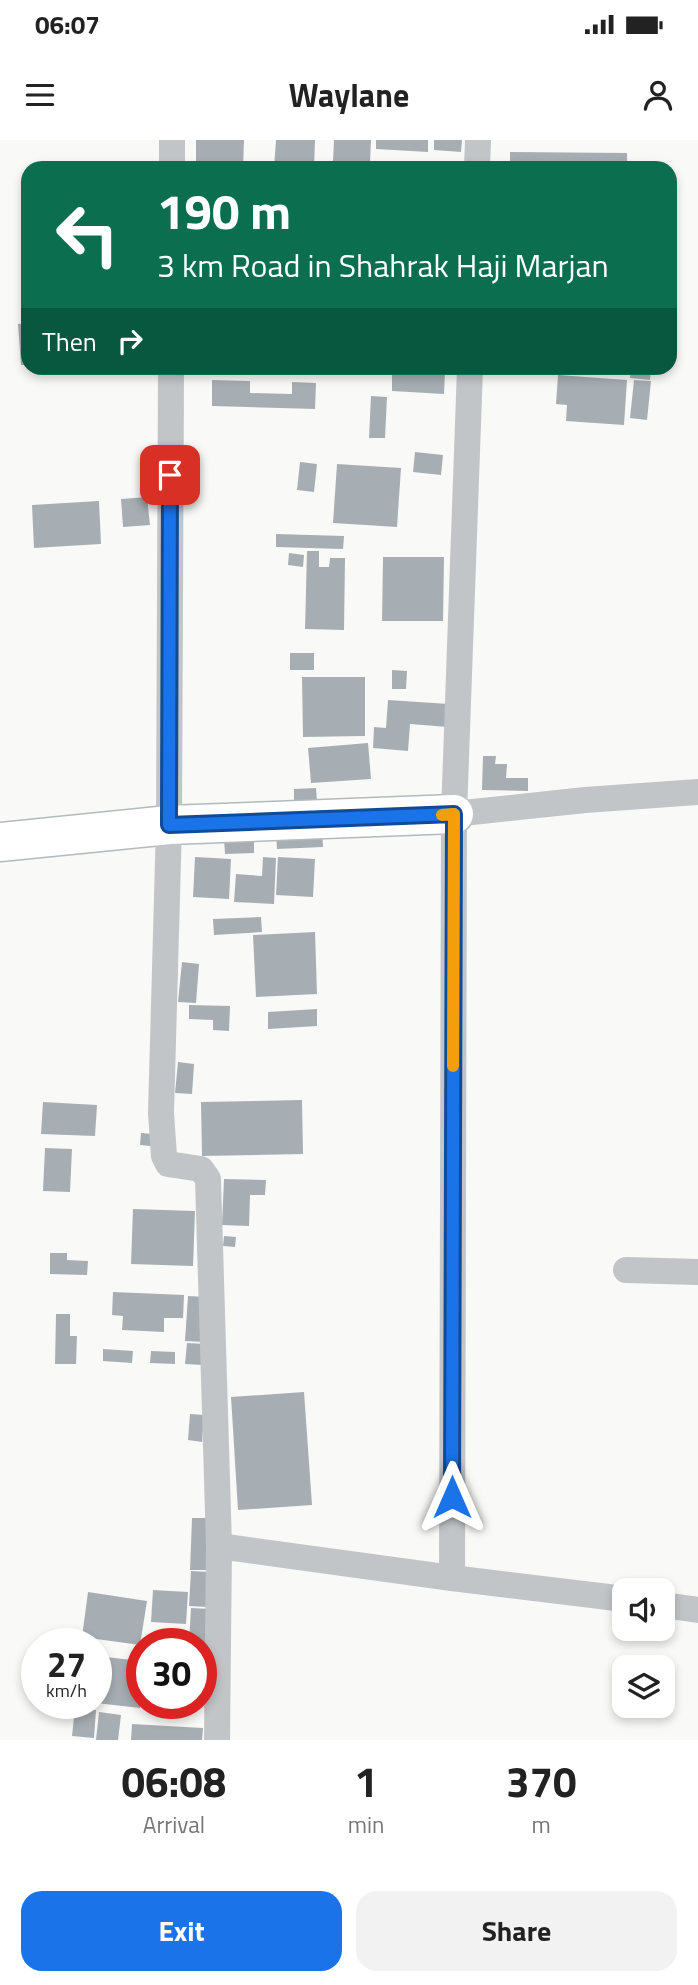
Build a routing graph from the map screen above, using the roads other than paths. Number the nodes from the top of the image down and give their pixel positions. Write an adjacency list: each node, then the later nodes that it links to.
1 (172, 140): 3 (street)
2 (478, 140): 4 (street)
3 (172, 161)
4 (477, 161)
5 (171, 375): 9 (street)
6 (470, 375): 8 (street)
7 (698, 792): 8 (street)
8 (454, 814): 9 (street); 14 (street)
9 (169, 825): 10 (street); 13 (street)
10 (0, 842)
11 (626, 1270): 12 (street)
12 (698, 1272)
13 (219, 1546): 14 (street); 18 (street)
14 (452, 1578): 15 (street)
15 (612, 1597)
16 (675, 1607): 17 (street)
17 (698, 1610)
18 (217, 1740)

